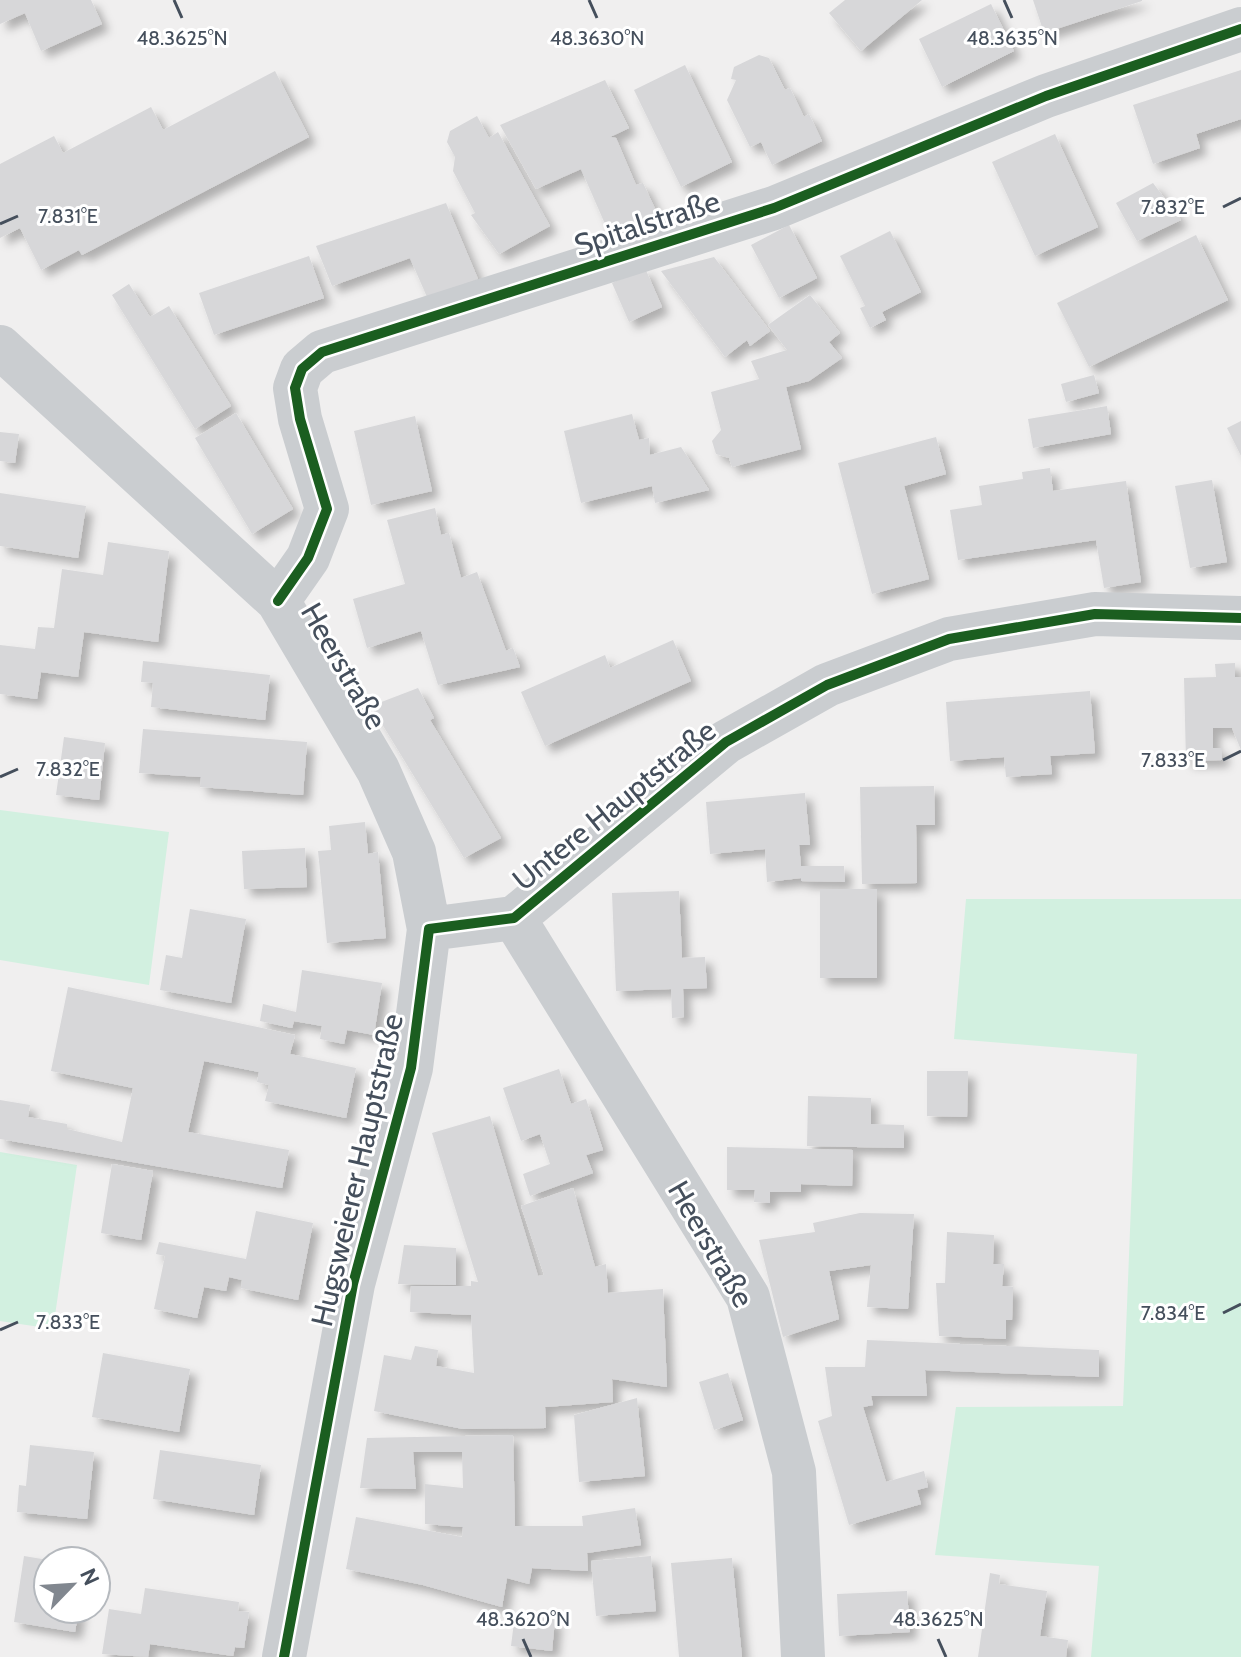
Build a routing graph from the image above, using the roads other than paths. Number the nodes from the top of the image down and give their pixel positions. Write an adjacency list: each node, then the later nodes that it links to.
1 (1241, 29): 3 (street, Spitalstraße)
2 (0, 347): 3 (street, Heerstraße)
3 (278, 601): 6 (street, Heerstraße)
4 (1241, 618): 5 (street, Untere Hauptstraße)
5 (514, 918): 6 (street, Untere Hauptstraße); 8 (street, Heerstraße)
6 (429, 929): 7 (street, Hugsweierer Hauptstraße)
7 (284, 1657)
8 (803, 1657)

